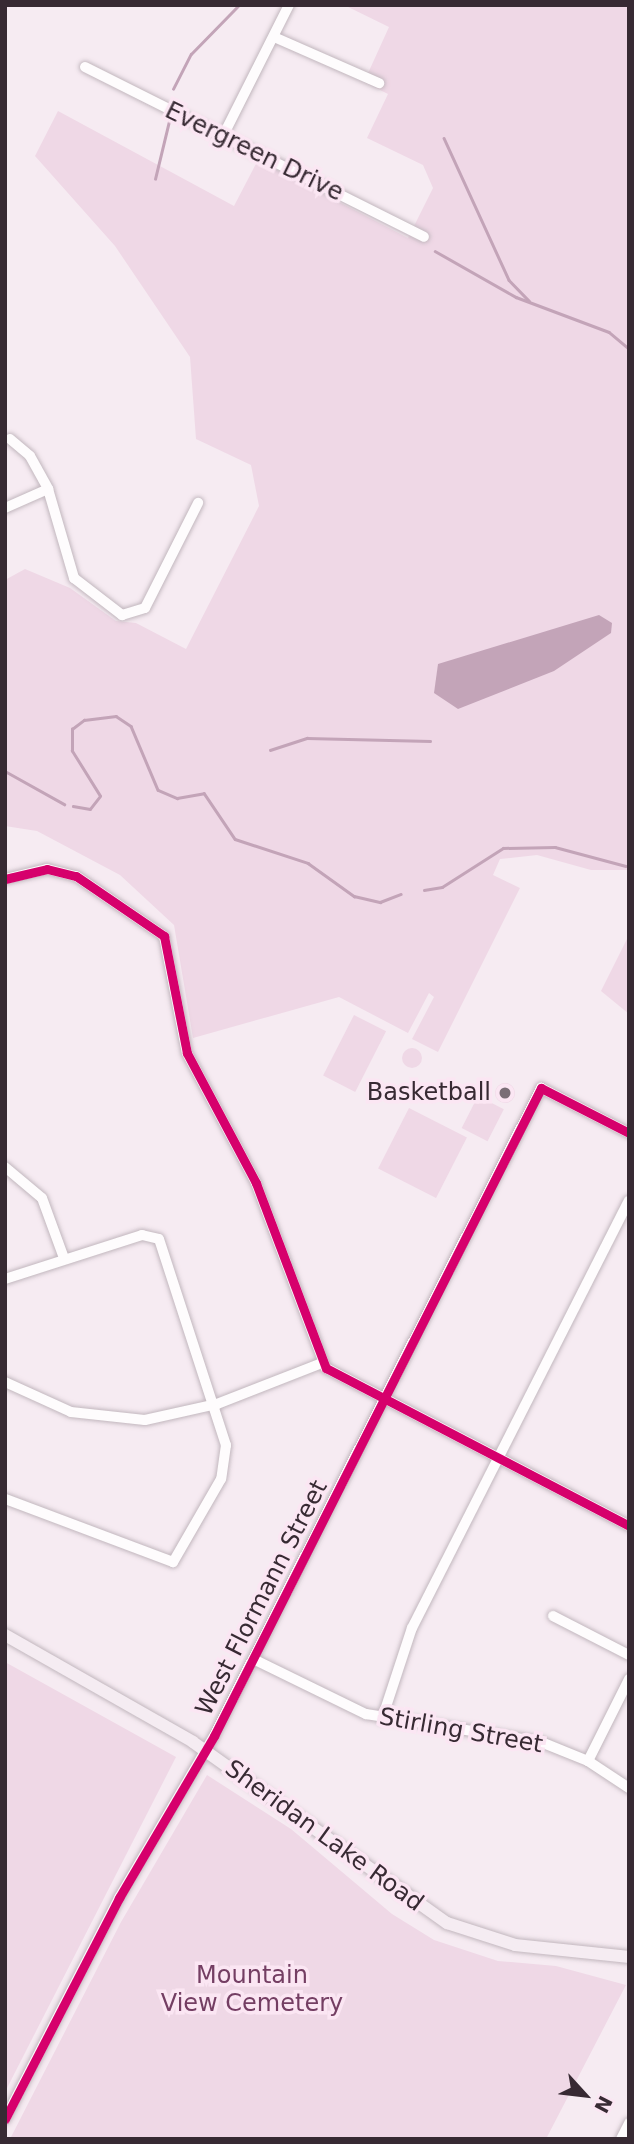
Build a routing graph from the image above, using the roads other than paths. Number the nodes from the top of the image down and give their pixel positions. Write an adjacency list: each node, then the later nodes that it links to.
1 (289, 5): 2 (street)
2 (274, 37): 4 (street); 5 (street)
3 (85, 67): 5 (street, Evergreen Drive)
4 (379, 83)
5 (223, 136): 6 (street, Evergreen Drive)
6 (424, 237)
7 (10, 439): 8 (street)
8 (48, 489): 9 (street); 10 (street)
9 (198, 503)
10 (5, 508)
11 (5, 879): 17 (street)
12 (629, 1133): 19 (street, West Flormann Street)
13 (5, 1167): 15 (street)
14 (629, 1201): 21 (street)
15 (64, 1258): 16 (street); 20 (street)
16 (5, 1279)
17 (322, 1363): 19 (street); 20 (street)
18 (5, 1382): 20 (street)
19 (382, 1401): 21 (street); 27 (street, West Flormann Street)
20 (217, 1404): 22 (street)
21 (498, 1460): 23 (street); 29 (street)
22 (5, 1499)
23 (629, 1526)
24 (553, 1616): 26 (street)
25 (5, 1634): 30 (main road, Sheridan Lake Road)
26 (629, 1655)
27 (253, 1659): 29 (street, Stirling Street); 30 (street, West Flormann Street)
28 (629, 1679): 31 (street)
29 (383, 1719): 31 (street, Stirling Street)
30 (206, 1751): 33 (main road, Sheridan Lake Road); 34 (street, West Flormann Street)
31 (588, 1761): 32 (street, Stirling Street)
32 (629, 1788)
33 (629, 1956)
34 (5, 2119)
35 (629, 2123): 36 (street)
36 (621, 2139)

